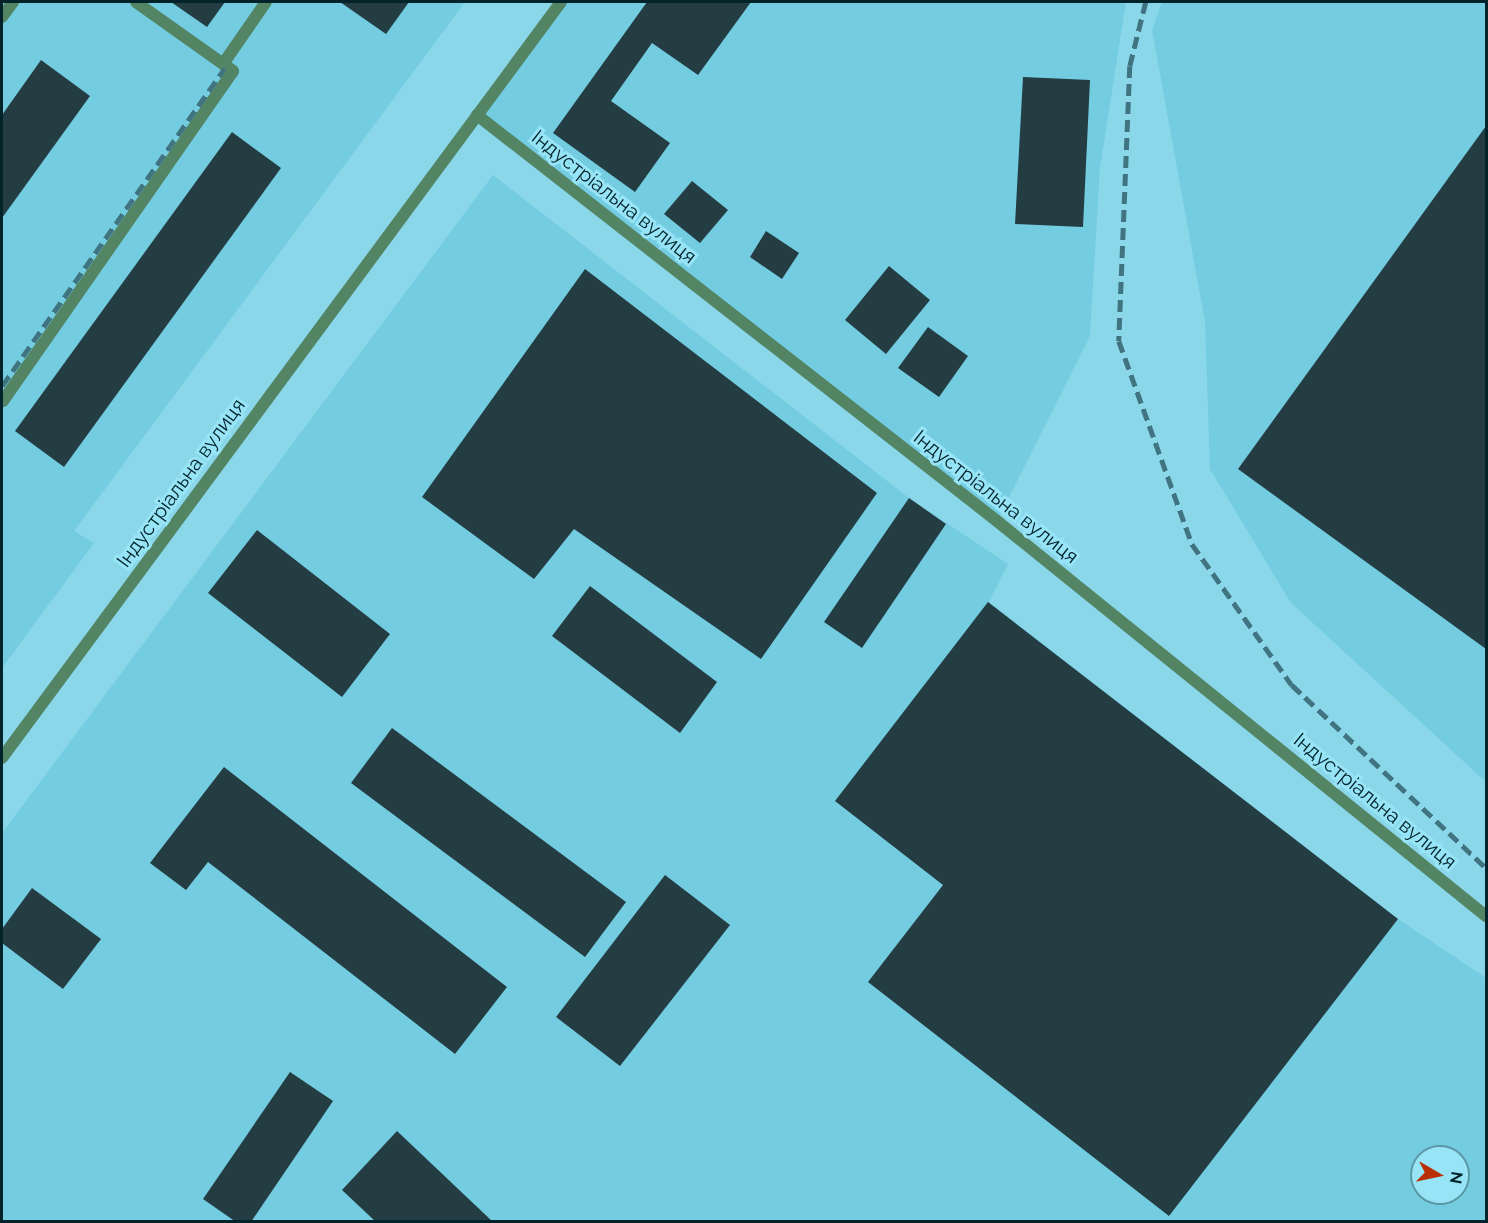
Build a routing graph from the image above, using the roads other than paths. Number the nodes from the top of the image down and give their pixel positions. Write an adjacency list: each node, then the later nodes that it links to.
1 (13, 2): 5 (street)
2 (136, 2): 6 (street)
3 (266, 2): 6 (street)
4 (561, 2): 7 (street, Індустріальна вулиця)
5 (2, 17)
6 (223, 64): 8 (street)
7 (477, 115): 9 (street, Індустріальна вулиця); 10 (street, Індустріальна вулиця)
8 (3, 401)
9 (2, 758)
10 (1486, 916)

